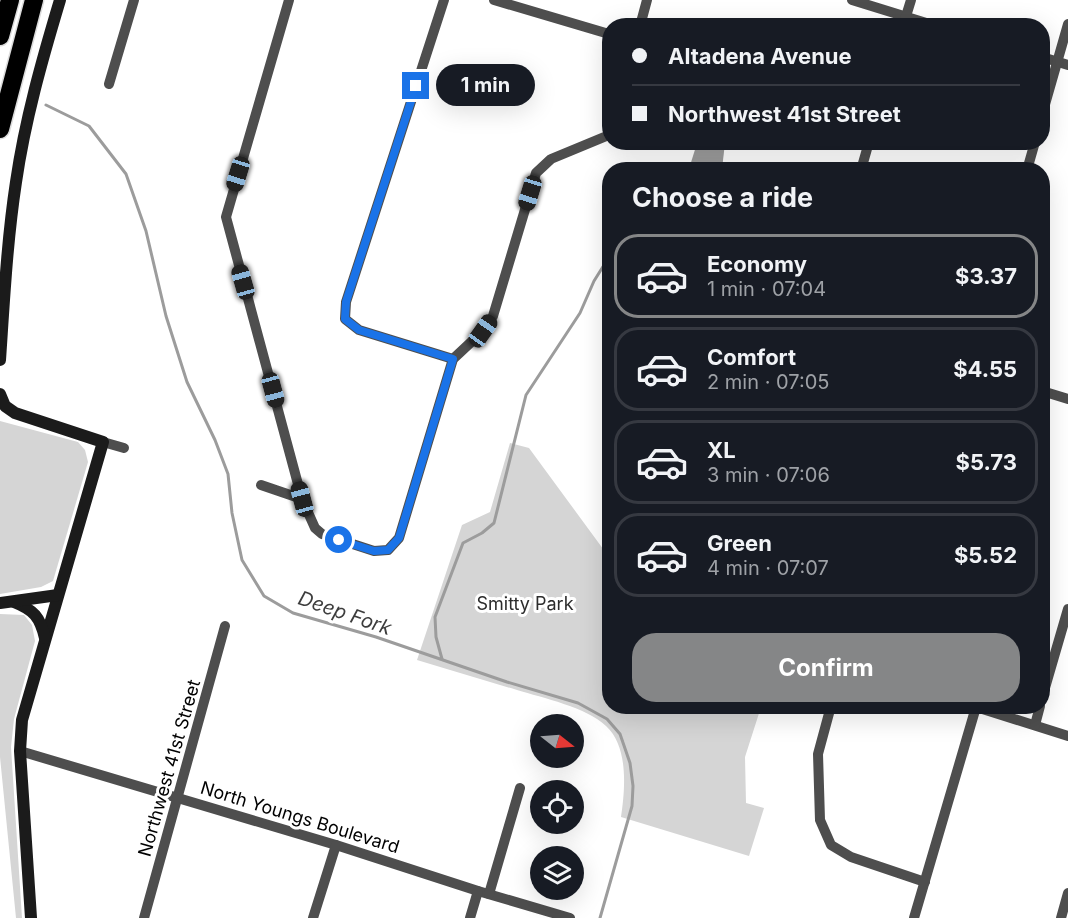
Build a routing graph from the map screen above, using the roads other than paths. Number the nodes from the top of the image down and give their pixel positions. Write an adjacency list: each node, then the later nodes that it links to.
1 (10, 0): 16 (highway)
2 (33, 0): 20 (highway)
3 (60, 0): 23 (main road)
4 (134, 0): 18 (street)
5 (289, 0): 30 (street)
6 (444, 0): 22 (street)
7 (494, 0): 15 (street)
8 (647, 0): 11 (street)
9 (852, 0): 12 (street)
10 (910, 0): 13 (street)
11 (642, 18)
12 (897, 18)
13 (905, 18)
14 (1068, 24): 17 (street)
15 (602, 32)
16 (0, 36)
17 (1063, 63): 19 (street)
18 (109, 84)
19 (1050, 95)
20 (0, 129)
21 (602, 138): 22 (street)
22 (453, 359): 30 (street)
23 (0, 360)
24 (1050, 393): 25 (street)
25 (1068, 399)
26 (3, 400): 27 (main road)
27 (103, 442): 28 (street); 31 (main road)
28 (124, 448)
29 (261, 485): 30 (street)
30 (302, 499)
31 (58, 595): 32 (main road); 35 (main road)
32 (6, 602): 35 (main road)
33 (1068, 609): 36 (street)
34 (225, 626): 45 (street, Northwest 41st Street)
35 (45, 639): 43 (main road)
36 (1050, 671)
37 (829, 714): 47 (street)
38 (973, 714): 47 (street)
39 (998, 714): 41 (street)
40 (1038, 714): 41 (street)
41 (1035, 725): 42 (street)
42 (1068, 736)
43 (20, 751): 45 (street, North Youngs Boulevard); 50 (main road)
44 (519, 788): 48 (street)
45 (177, 799): 46 (street, North Youngs Boulevard); 51 (street, Northwest 41st Street)
46 (336, 845): 48 (street, North Youngs Boulevard); 52 (street)
47 (925, 882): 55 (street)
48 (484, 893): 53 (street); 54 (street, North Youngs Boulevard)
49 (1068, 893): 56 (street)
50 (31, 918)
51 (144, 918)
52 (314, 918)
53 (470, 918)
54 (570, 918)
55 (914, 918)
56 (1061, 918)

